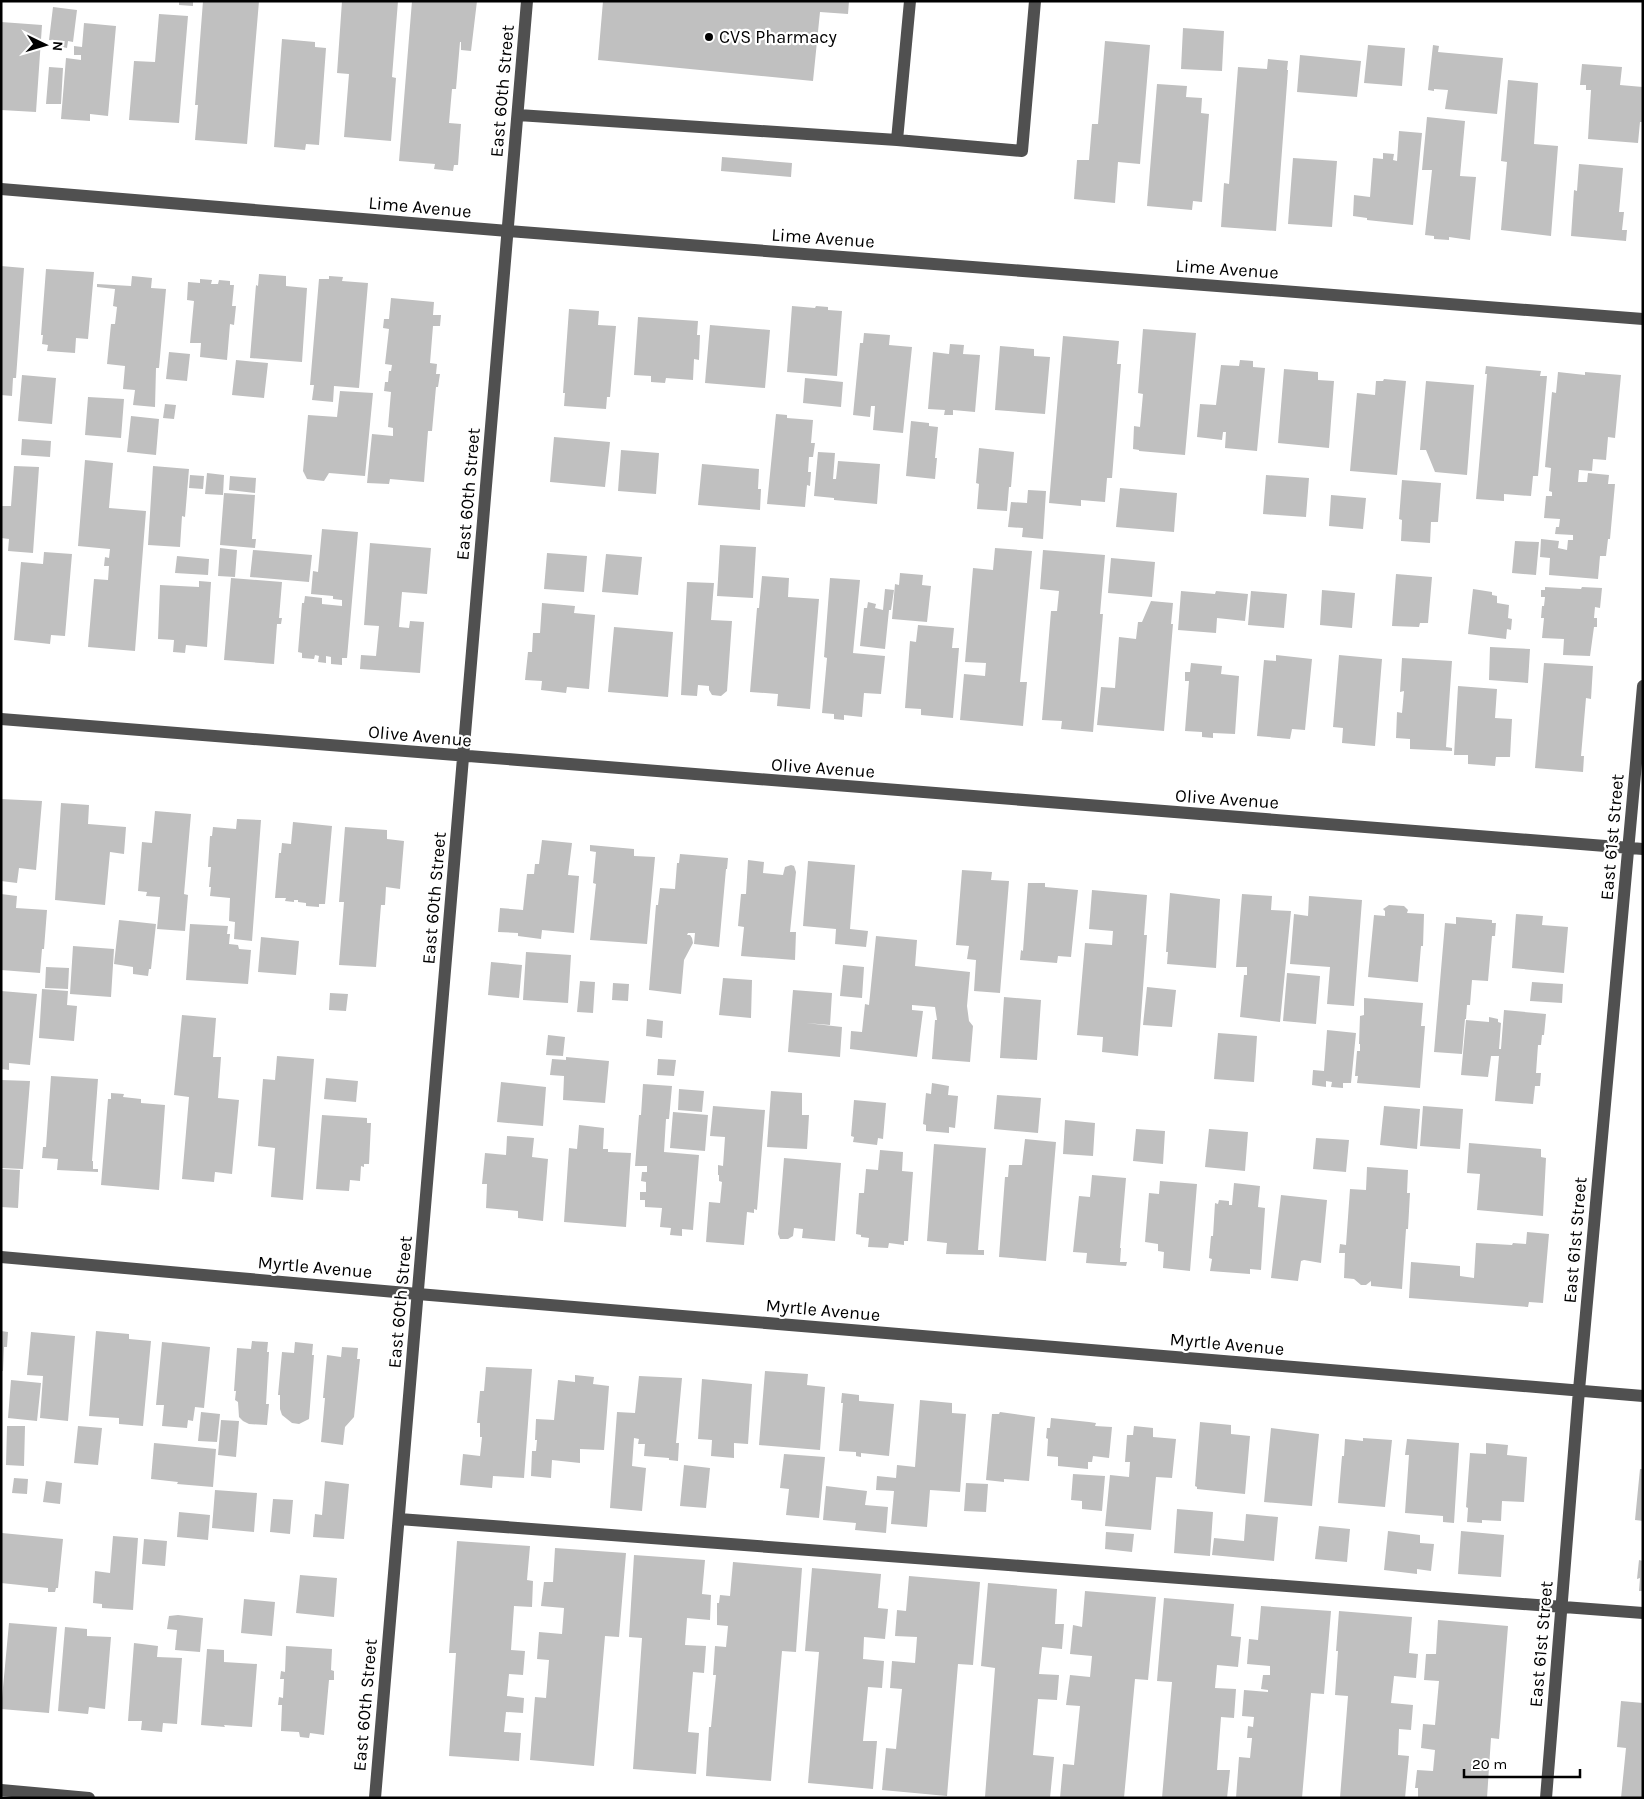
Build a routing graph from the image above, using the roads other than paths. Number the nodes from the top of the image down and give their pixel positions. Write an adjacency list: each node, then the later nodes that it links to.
1 (528, 1): 4 (street, East 60th Street)
2 (910, 1): 5 (street)
3 (1035, 1): 5 (street)
4 (518, 115): 5 (street); 7 (street, East 60th Street)
5 (897, 140)
6 (1, 190): 7 (street, Lime Avenue)
7 (508, 232): 8 (street, Lime Avenue); 11 (street, East 60th Street)
8 (1643, 319)
9 (1643, 686): 12 (street, East 61st Street)
10 (1, 719): 11 (street, Olive Avenue)
11 (464, 757): 12 (street, Olive Avenue); 15 (street, East 60th Street)
12 (1628, 848): 13 (street, Olive Avenue); 16 (street, East 61st Street)
13 (1643, 849)
14 (1, 1257): 15 (street, Myrtle Avenue)
15 (418, 1294): 16 (street, Myrtle Avenue); 18 (street, East 60th Street)
16 (1579, 1390): 17 (street, Myrtle Avenue); 19 (street, East 61st Street)
17 (1643, 1396)
18 (399, 1519): 19 (street); 23 (street, East 60th Street)
19 (1562, 1607): 20 (street); 24 (street, East 61st Street)
20 (1643, 1613)
21 (1, 1790): 22 (street)
22 (89, 1798)
23 (375, 1798)
24 (1546, 1798)

